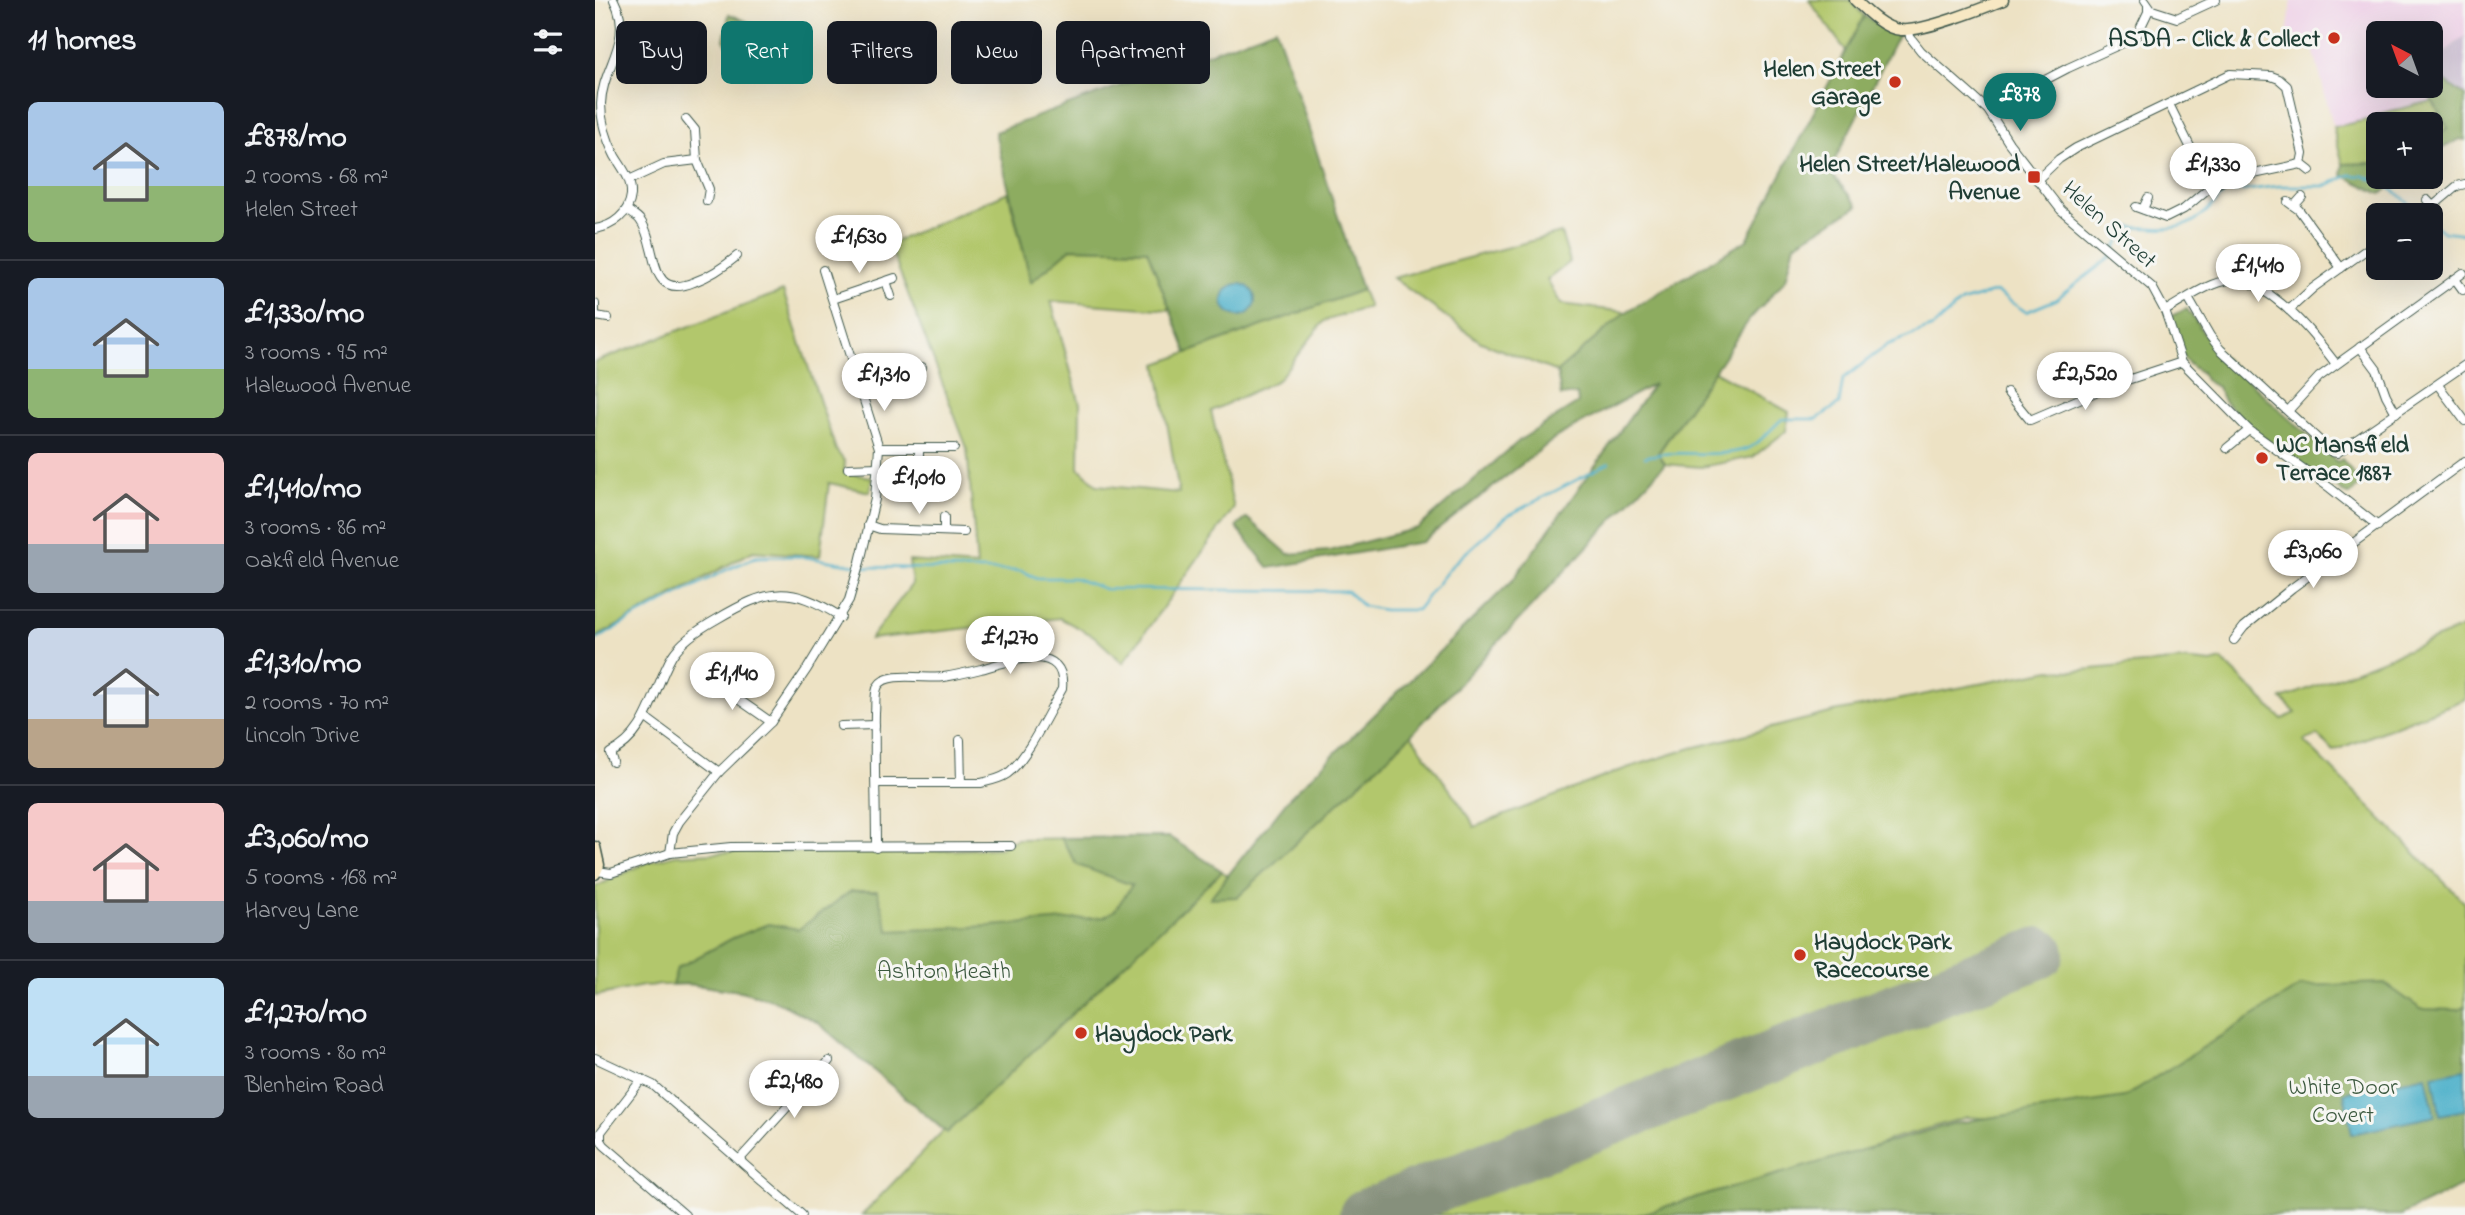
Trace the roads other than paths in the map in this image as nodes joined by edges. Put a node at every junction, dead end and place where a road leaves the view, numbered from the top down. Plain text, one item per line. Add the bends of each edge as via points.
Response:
1 (614, 0) edge
2 (1854, 0) edge
3 (2003, 0) edge
4 (2216, 0) edge
5 (2146, 3) edge
6 (619, 21) edge
7 (1909, 29) junction
8 (616, 54) edge
9 (599, 83) edge
10 (2169, 104) junction
11 (1988, 110) junction
12 (686, 119) dead end
13 (697, 160) junction
14 (2301, 164) junction
15 (2310, 171) dead end
16 (629, 180) junction
17 (2037, 180) junction
18 (2465, 184) edge
19 (2210, 187) junction
20 (2302, 197) dead end
21 (2148, 198) dead end
22 (707, 201) dead end
23 (2437, 203) edge
24 (627, 210) junction
25 (595, 229) edge
26 (2366, 250) edge
27 (737, 256) dead end
28 (2340, 268) junction
29 (823, 270) dead end
30 (2463, 273) edge
31 (895, 278) dead end
32 (2455, 279) junction
33 (886, 281) junction
34 (2463, 290) edge
35 (891, 296) dead end
36 (2188, 298) junction
37 (833, 299) junction
38 (595, 304) edge
39 (2165, 310) junction
40 (2289, 310) junction
41 (595, 317) edge
42 (608, 318) dead end
43 (2360, 347) junction
44 (2182, 362) junction
45 (2336, 364) junction
46 (2465, 365) edge
47 (922, 367) dead end
48 (906, 373) junction
49 (910, 385) dead end
50 (2438, 385) junction
51 (861, 388) junction
52 (2007, 392) dead end
53 (2288, 411) junction
54 (2396, 412) junction
55 (2465, 421) edge
56 (2249, 430) junction
57 (879, 448) junction
58 (919, 448) junction
59 (2227, 448) dead end
60 (954, 449) dead end
61 (919, 459) dead end
62 (2465, 461) edge
63 (878, 467) junction
64 (848, 468) dead end
65 (944, 517) dead end
66 (868, 525) junction
67 (2378, 526) junction
68 (944, 531) junction
69 (964, 532) dead end
70 (841, 617) junction
71 (2234, 640) dead end
72 (728, 676) dead end
73 (709, 679) dead end
74 (721, 687) junction
75 (646, 718) junction
76 (771, 722) junction
77 (875, 725) junction
78 (841, 726) dead end
79 (960, 740) dead end
80 (608, 743) dead end
81 (719, 772) junction
82 (876, 783) junction
83 (961, 783) junction
84 (1011, 846) dead end
85 (595, 848) edge
86 (876, 848) junction
87 (670, 853) junction
88 (596, 872) edge
89 (595, 1058) edge
90 (829, 1061) dead end
91 (642, 1079) junction
92 (739, 1160) junction
93 (685, 1215) edge
94 (802, 1215) edge

1 - 6 street
2 - 7 street via 1887,24
3 - 7 street
4 - 5 street via 2177,18
5 - 11 street via 2148,12 2136,37
7 - 11 street, Helen Street via 1921,51
8 - 9 street
9 - 16 street via 605,130
10 - 14 street via 2235,73 2279,79 2290,90
10 - 17 street via 2076,148
10 - 19 street
11 - 17 street, Helen Street
12 - 13 street via 695,130
13 - 16 street via 664,164
13 - 22 street via 709,189
14 - 15 street
14 - 19 street via 2237,176
16 - 24 street
17 - 39 street, Helen Street via 2061,210 2152,287
18 - 23 street
19 - 21 street via 2166,218 2140,208
20 - 28 street via 2291,204
24 - 25 street via 604,228
24 - 27 street via 639,219 655,267 669,286 680,288 703,279 730,267
26 - 28 street
28 - 40 street
29 - 37 street
30 - 32 street
31 - 33 street
32 - 34 street
32 - 43 street
33 - 35 street
33 - 37 street
36 - 39 street
36 - 40 street via 2239,278
36 - 53 street via 2220,349
37 - 51 street
38 - 41 street
39 - 44 street, Helen Street
40 - 45 street
41 - 42 street
43 - 45 street
43 - 54 street via 2377,370
44 - 52 street via 2030,420
44 - 56 street, Helen Street
45 - 53 street
46 - 50 street
47 - 48 street
48 - 49 street
48 - 51 street
50 - 54 street
50 - 55 street
51 - 57 street
53 - 54 street via 2337,453
56 - 59 street
56 - 67 street, Helen Street
57 - 58 street
57 - 63 street
58 - 60 street
58 - 61 street
62 - 67 street
63 - 64 street
63 - 66 street
65 - 68 street
66 - 68 street
66 - 70 street
67 - 71 street via 2292,588
68 - 69 street
70 - 75 street via 791,595 744,603 690,637 674,653
70 - 76 street
72 - 74 street
73 - 74 street
74 - 76 street
75 - 80 street via 612,757
75 - 81 street
76 - 81 street
77 - 78 street
77 - 82 street
77 - 83 street via 876,694 884,679 940,678 1029,657 1051,662 1058,668 1062,689 1019,763 994,780
79 - 83 street
81 - 87 street via 678,822
82 - 83 street
82 - 86 street
84 - 86 street
85 - 88 street
86 - 87 street via 731,847
87 - 88 street via 611,873
89 - 91 street
90 - 92 street
91 - 92 street
91 - 93 street via 601,1132 601,1140
92 - 94 street

